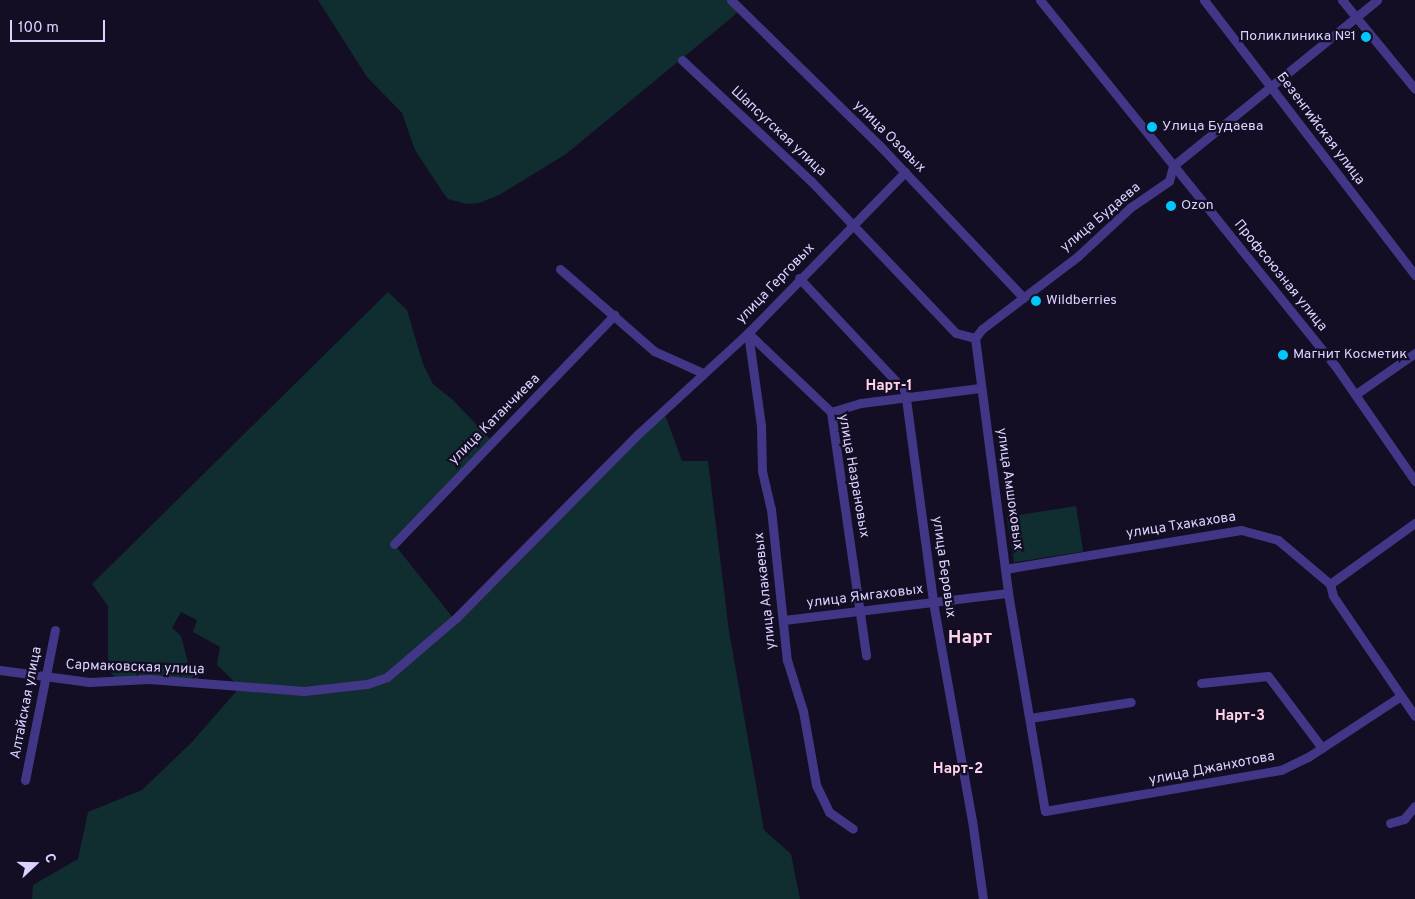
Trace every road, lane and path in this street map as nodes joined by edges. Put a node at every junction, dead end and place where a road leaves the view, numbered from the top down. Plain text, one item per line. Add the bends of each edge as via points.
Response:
1 (731, 0) edge
2 (1040, 0) edge
3 (1204, 0) edge
4 (1342, 0) edge
5 (1377, 0) edge
6 (1356, 17) junction
7 (682, 60) dead end
8 (1272, 87) junction
9 (1415, 89) edge
10 (1173, 166) junction
11 (905, 172) junction
12 (853, 227) junction
13 (560, 270) dead end
14 (1415, 275) edge
15 (799, 278) junction
16 (1023, 297) junction
17 (614, 315) junction
18 (748, 333) junction
19 (974, 338) junction
20 (1415, 353) edge
21 (703, 373) junction
22 (980, 388) junction
23 (1356, 394) junction
24 (906, 397) junction
25 (664, 412) joint
26 (831, 412) junction
27 (1415, 481) edge
28 (1415, 523) edge
29 (394, 544) dead end
30 (1005, 569) junction
31 (1330, 584) junction
32 (1008, 593) junction
33 (933, 602) junction
34 (859, 611) junction
35 (784, 620) junction
36 (55, 630) dead end
37 (866, 656) dead end
38 (0, 670) edge
39 (46, 677) junction
40 (1201, 683) dead end
41 (1401, 696) junction
42 (1131, 702) dead end
43 (1415, 716) edge
44 (1030, 718) junction
45 (1322, 748) junction
46 (25, 780) dead end
47 (1415, 806) edge
48 (1044, 809) joint
49 (1390, 823) dead end
50 (853, 829) dead end
51 (983, 899) edge

1 - 11 street, улица Озовых
2 - 10 street, Профсоюзная улица
3 - 8 street, Безенгийская улица
4 - 6 street
5 - 6 street, улица Будаева
6 - 8 street, улица Будаева
6 - 9 street
7 - 12 street, Шапсугская улица via 811,181
8 - 10 street, улица Будаева
8 - 14 street, Безенгийская улица
10 - 16 street, улица Будаева via 1169,181 1131,207 1078,256
10 - 23 street, Профсоюзная улица
11 - 12 street, улица Герговых
11 - 16 street, улица Озовых
12 - 15 street, улица Герговых
12 - 19 street via 956,333
13 - 17 street
15 - 18 street, улица Герговых
15 - 24 street, улица Беровых via 891,374
16 - 19 street, улица Будаева
17 - 21 street via 654,351
17 - 29 street, улица Катанчиева
18 - 21 street, улица Герговых
18 - 26 street, улица Назрановых
18 - 35 street, улица Алакаевых via 761,425 762,471 771,509
19 - 22 street, улица Амшоковых
20 - 23 street
21 - 25 street, улица Герговых
22 - 24 street
22 - 30 street, улица Амшоковых
23 - 27 street, Профсоюзная улица
24 - 26 street via 849,405
24 - 33 street, улица Беровых
25 - 39 street, Сармаковская улица via 455,619 388,676 367,684 304,691 149,679 89,682
26 - 34 street, улица Назрановых
28 - 31 street
30 - 31 street, улица Тхакахова via 1241,530 1278,540
30 - 32 street, улица Амшоковых
31 - 41 street, улица Тхакахова via 1332,596
32 - 33 street, улица Ямгаховых
32 - 44 street, улица Амшоковых
33 - 34 street, улица Ямгаховых
33 - 51 street, улица Беровых
34 - 35 street, улица Ямгаховых
34 - 37 street, улица Назрановых
35 - 50 street, улица Алакаевых via 787,660 803,711 816,785 829,812
36 - 39 street, Алтайская улица
38 - 39 street, Сармаковская улица
39 - 46 street, Алтайская улица
40 - 45 street via 1264,675
41 - 43 street
41 - 45 street, улица Джанхотова
42 - 44 street
44 - 48 street, улица Амшоковых
45 - 48 street, улица Джанхотова via 1281,770 1053,812
47 - 49 street via 1404,819

